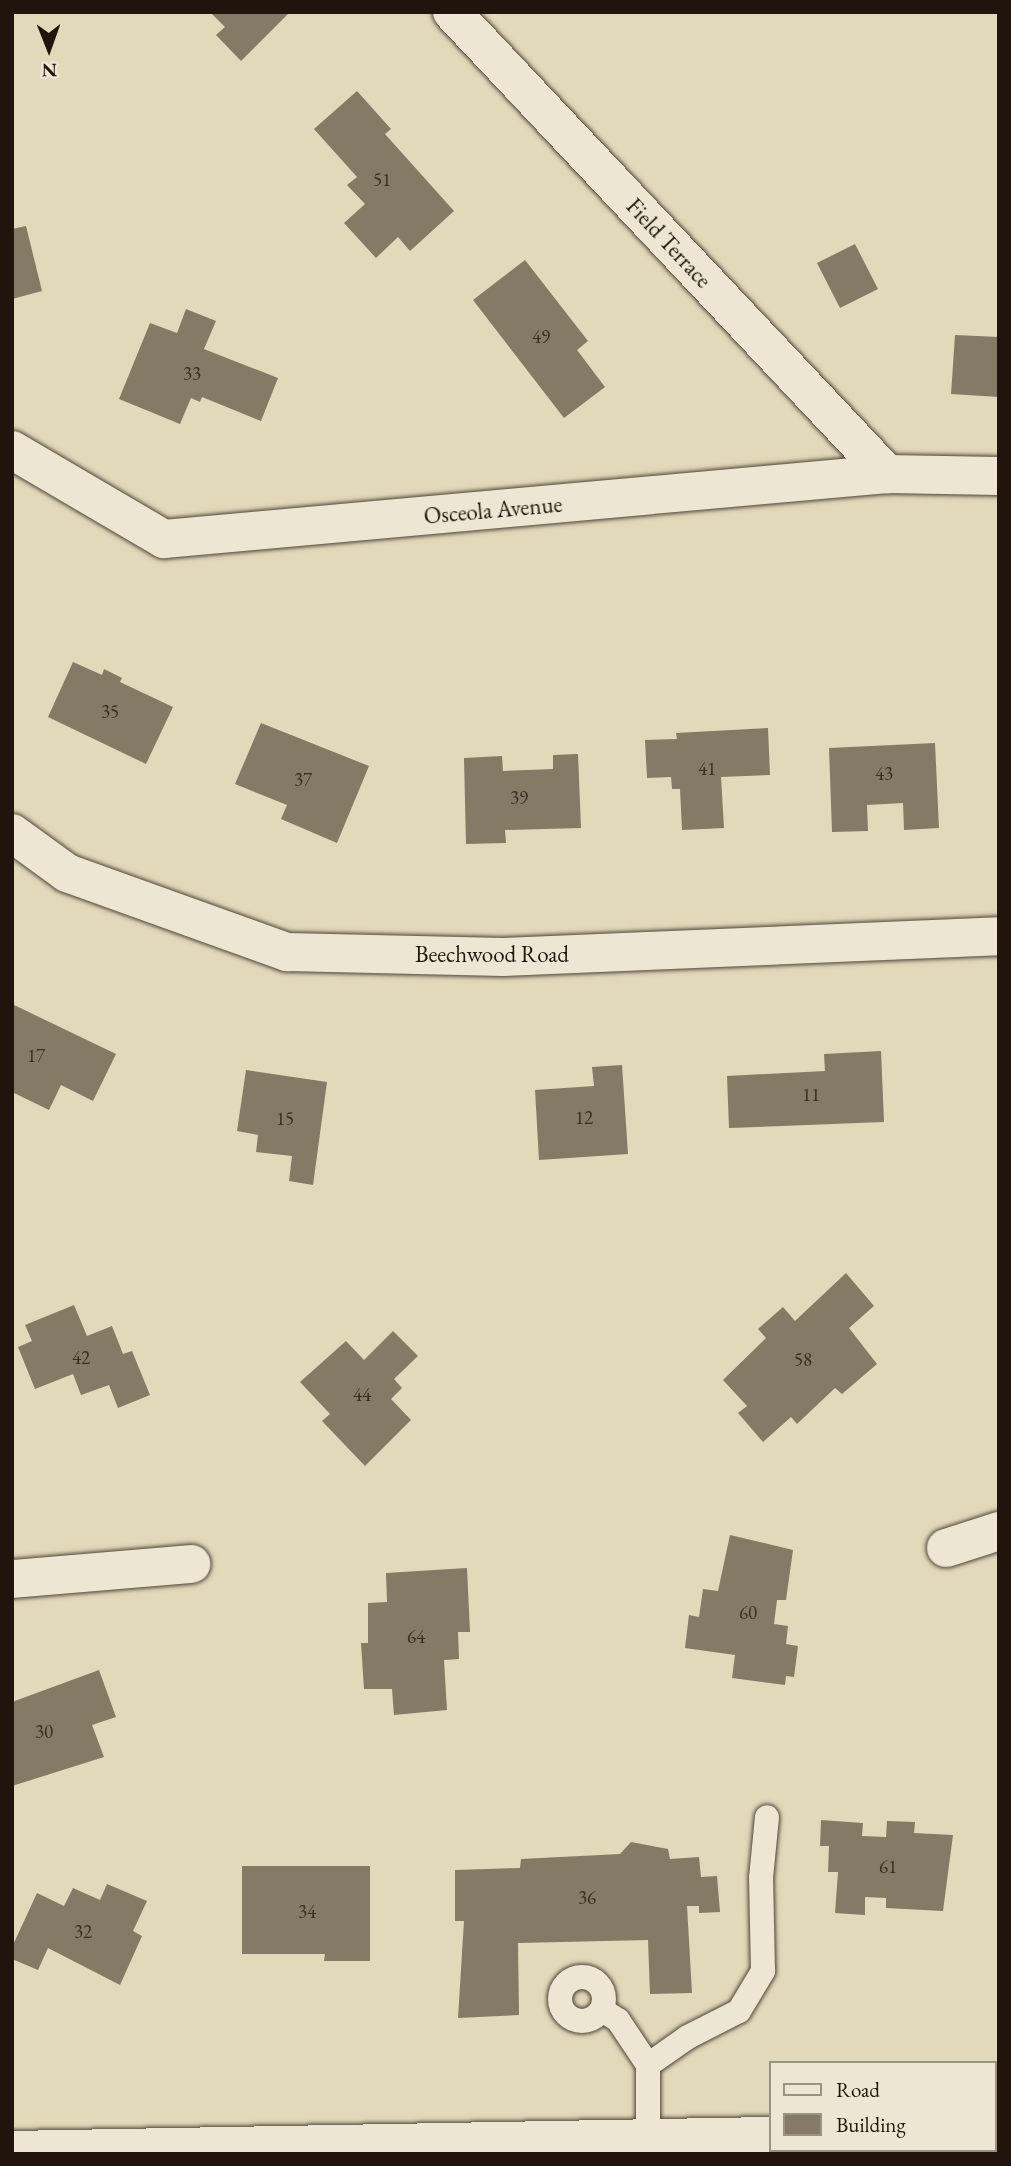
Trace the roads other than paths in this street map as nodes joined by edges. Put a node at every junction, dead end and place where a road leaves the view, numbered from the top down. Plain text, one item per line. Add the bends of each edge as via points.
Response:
1 (452, 12) edge
2 (12, 450) edge
3 (887, 474) junction
4 (999, 476) edge
5 (12, 833) edge
6 (999, 936) edge
7 (999, 1531) edge
8 (946, 1548) dead end
9 (191, 1564) dead end
10 (12, 1579) edge
11 (767, 1817) dead end
12 (602, 2010) dead end
13 (648, 2065) junction
14 (769, 2136) edge
15 (648, 2139) junction
16 (12, 2150) edge

1 - 3 street, Field Terrace
2 - 3 street, Osceola Avenue via 164,539
3 - 4 street, Osceola Avenue
5 - 6 street, Beechwood Road via 67,873 287,952 503,957
7 - 8 street
9 - 10 street
11 - 13 lane via 761,1878 763,1971 738,2011
12 - 13 lane via 618,2020
13 - 15 lane
14 - 15 street
15 - 16 street

